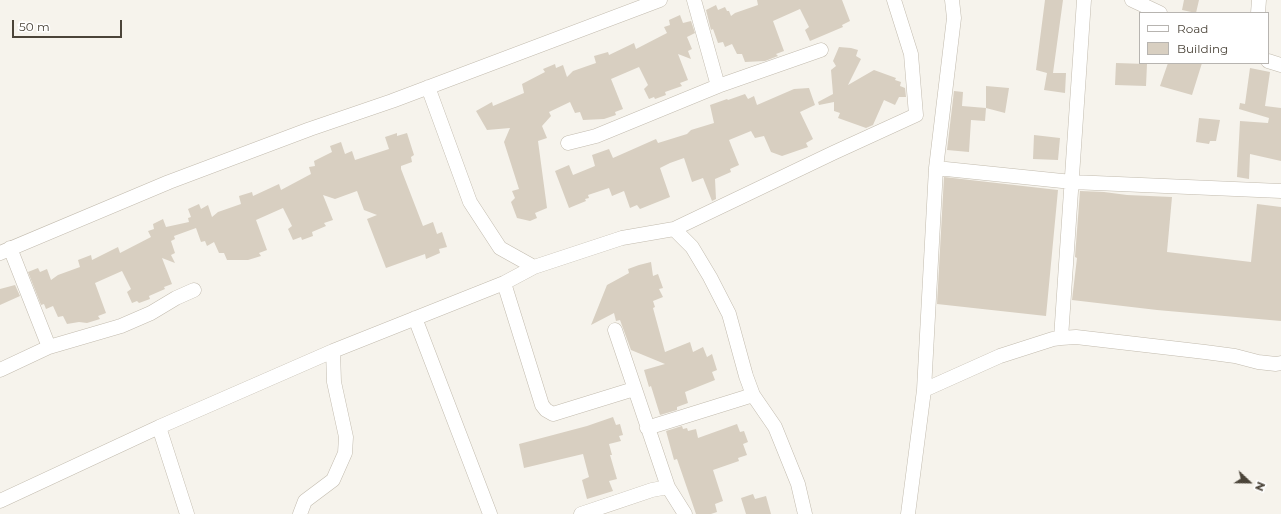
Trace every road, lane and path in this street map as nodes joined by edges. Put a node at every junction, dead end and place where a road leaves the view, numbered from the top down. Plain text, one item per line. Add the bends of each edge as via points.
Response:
1 (660, 0) edge
2 (694, 0) edge
3 (894, 0) edge
4 (952, 0) edge
5 (1084, 0) edge
6 (1132, 0) edge
7 (1259, 0) edge
8 (1158, 12) edge
9 (1258, 12) edge
10 (821, 50) dead end
11 (1269, 61) edge
12 (1281, 65) edge
13 (718, 86) junction
14 (428, 87) junction
15 (568, 143) dead end
16 (936, 168) junction
17 (1072, 182) junction
18 (1281, 192) edge
19 (674, 228) junction
20 (5, 250) edge
21 (534, 267) junction
22 (504, 283) junction
23 (194, 290) dead end
24 (415, 318) junction
25 (615, 330) dead end
26 (1061, 338) junction
27 (49, 348) junction
28 (333, 351) junction
29 (1281, 363) edge
30 (0, 370) edge
31 (634, 389) junction
32 (924, 390) junction
33 (753, 395) junction
34 (160, 427) junction
35 (647, 428) junction
36 (668, 487) junction
37 (0, 501) edge
38 (187, 514) edge
39 (300, 514) edge
40 (490, 514) edge
41 (581, 514) edge
42 (686, 514) edge
43 (805, 514) edge
44 (908, 514) edge

1 - 14 street
2 - 13 street
3 - 19 street via 911,54 916,115
4 - 16 street via 954,18
5 - 17 street
6 - 8 street
7 - 9 street
10 - 13 street
11 - 12 street
13 - 15 street via 596,136
14 - 20 street via 170,182
14 - 21 street via 470,202 500,248
16 - 17 street
16 - 32 street
17 - 18 street
17 - 26 street
19 - 21 street via 622,238
19 - 33 street via 692,247 729,314
20 - 27 street
21 - 22 street
22 - 24 street
22 - 31 street via 546,410 553,414
23 - 27 street via 121,326
24 - 28 street
24 - 40 street
25 - 31 street
26 - 29 street via 1076,337
26 - 32 street via 1000,356
27 - 30 street
28 - 34 street
28 - 39 street via 334,382 346,437 345,453 332,480 305,501
31 - 35 street
32 - 44 street
33 - 35 street
33 - 43 street via 774,427 798,484
34 - 37 street
34 - 38 street
35 - 36 street
36 - 41 street
36 - 42 street

